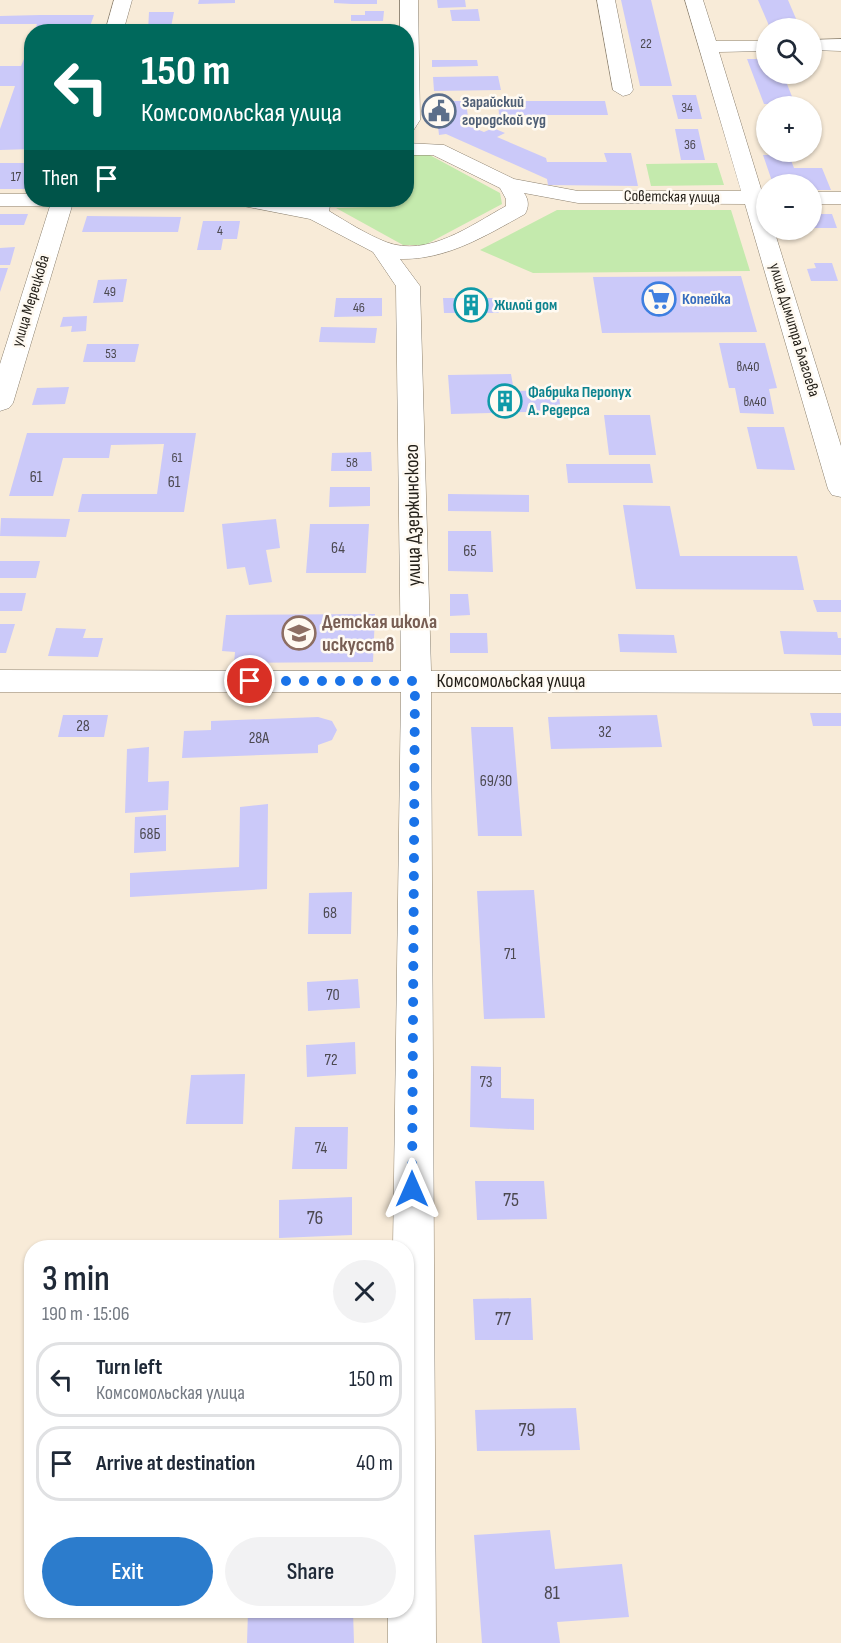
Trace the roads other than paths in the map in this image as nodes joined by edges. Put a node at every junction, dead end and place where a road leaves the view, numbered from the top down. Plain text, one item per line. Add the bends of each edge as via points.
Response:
1 (123, 0) edge
2 (409, 0) edge
3 (606, 0) edge
4 (694, 0) edge
5 (116, 24) edge
6 (409, 24) edge
7 (756, 45) edge
8 (822, 45) edge
9 (841, 45) edge
10 (708, 46) junction
11 (622, 90) dead end
12 (414, 129) edge
13 (414, 149) edge
14 (437, 149) junction
15 (508, 184) junction
16 (756, 186) edge
17 (578, 196) junction
18 (756, 198) edge
19 (822, 198) edge
20 (841, 198) edge
21 (0, 200) edge
22 (24, 200) edge
23 (61, 207) edge
24 (319, 207) edge
25 (517, 209) junction
26 (772, 240) edge
27 (381, 248) junction
28 (442, 249) junction
29 (408, 286) junction
30 (0, 403) edge
31 (841, 489) edge
32 (0, 681) edge
33 (415, 681) junction
34 (841, 682) edge
35 (413, 1240) edge
36 (412, 1618) edge
37 (412, 1643) edge

1 - 5 street
2 - 6 street
3 - 11 street
4 - 10 street, улица Димитра Благоева
7 - 10 street
8 - 9 street
10 - 16 street, улица Димитра Благоева
12 - 14 street
13 - 14 street
14 - 15 street, Советская улица
15 - 17 street, Советская улица
15 - 25 street via 517,199
17 - 18 street, Советская улица
17 - 25 street, Советская улица
19 - 20 street
21 - 22 street
23 - 30 street, улица Мерецкова
24 - 27 street
25 - 28 street, Советская улица
26 - 31 street, улица Димитра Благоева
27 - 28 street via 412,252
27 - 29 street
28 - 29 street
29 - 33 street, улица Дзержинского
32 - 33 street, Комсомольская улица
33 - 34 street, Комсомольская улица
33 - 35 street, улица Дзержинского
36 - 37 street, улица Дзержинского

